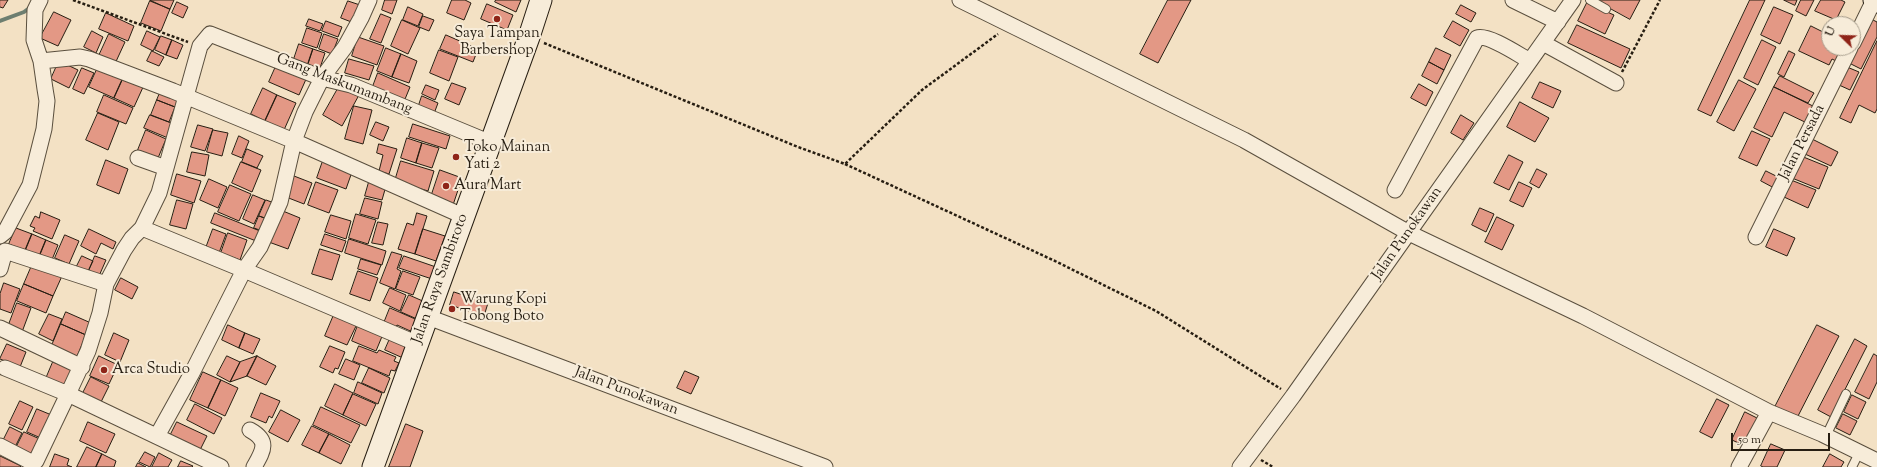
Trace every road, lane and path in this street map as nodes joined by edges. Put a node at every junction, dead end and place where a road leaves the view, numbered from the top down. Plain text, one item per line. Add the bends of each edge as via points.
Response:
1 (73, 0) edge
2 (369, 0) edge
3 (541, 0) edge
4 (960, 0) edge
5 (1513, 0) edge
6 (1573, 0) edge
7 (1590, 0) edge
8 (1660, 0) edge
9 (1874, 0) edge
10 (1877, 2) edge
11 (38, 5) edge
12 (1606, 9) dead end
13 (1558, 22) junction
14 (1009, 25) junction
15 (1861, 27) edge
16 (529, 37) junction
17 (1543, 43) junction
18 (200, 46) junction
19 (1846, 56) edge
20 (41, 61) junction
21 (1530, 61) junction
22 (322, 78) junction
23 (1616, 83) joint
24 (186, 96) junction
25 (294, 141) junction
26 (491, 143) junction
27 (138, 158) dead end
28 (845, 164) junction
29 (166, 168) junction
30 (1395, 190) dead end
31 (463, 216) junction
32 (142, 228) junction
33 (1408, 233) junction
34 (0, 236) edge
35 (1756, 237) dead end
36 (2, 249) edge
37 (0, 269) edge
38 (244, 270) junction
39 (106, 284) junction
40 (428, 317) junction
41 (0, 328) edge
42 (418, 344) junction
43 (82, 367) junction
44 (5, 368) dead end
45 (68, 394) junction
46 (1846, 394) dead end
47 (1293, 396) junction
48 (1769, 412) junction
49 (250, 430) dead end
50 (157, 436) junction
51 (1826, 436) junction
52 (0, 446) edge
53 (1859, 453) junction
54 (1877, 461) edge
55 (221, 467) edge
56 (254, 467) edge
57 (373, 467) edge
58 (825, 467) edge
59 (1240, 467) edge
60 (1739, 467) edge
61 (1852, 467) edge

1 - 18 path
2 - 22 street via 345,47
3 - 16 street, Jalan Raya Sambiroto
4 - 14 street
5 - 13 street
6 - 13 street, Jalan Punokawan
7 - 12 lane
8 - 23 path
9 - 10 street
9 - 15 street
11 - 20 street via 34,40
13 - 17 street, Jalan Punokawan
14 - 28 path via 922,90
14 - 33 street via 1244,140
16 - 26 street, Jalan Raya Sambiroto
16 - 28 path
17 - 21 street, Jalan Punokawan
17 - 23 street
18 - 22 street, Gang Maskumambang via 210,34
18 - 24 street
19 - 35 street, Jalan Persada
20 - 24 street via 89,59
20 - 34 street via 46,101 40,148 30,185 5,232
21 - 30 street via 1492,40 1481,36 1476,38
21 - 33 street, Jalan Punokawan
22 - 25 street
22 - 26 street, Gang Maskumambang via 351,85
24 - 25 street
24 - 29 street
25 - 31 street
25 - 38 street via 280,202 260,248
26 - 31 street, Jalan Raya Sambiroto
27 - 29 street
28 - 47 path via 1055,261 1156,311
29 - 32 street via 159,193
31 - 40 street, Jalan Raya Sambiroto
32 - 38 street
32 - 39 street via 124,250
33 - 47 street, Jalan Punokawan
33 - 48 street via 1583,316
36 - 37 street
36 - 39 street
38 - 42 street
38 - 50 street
39 - 43 street via 100,313
40 - 42 street, Jalan Raya Sambiroto
40 - 58 street, Jalan Punokawan
41 - 43 street
42 - 57 street, Jalan Raya Sambiroto
43 - 45 street
44 - 45 street
45 - 50 street
45 - 52 street via 36,461 33,463 23,459
46 - 51 lane
47 - 59 street, Jalan Punokawan
48 - 51 street
48 - 60 street
49 - 56 street via 260,436 264,444
50 - 55 street
51 - 53 street
53 - 54 street
53 - 61 lane

